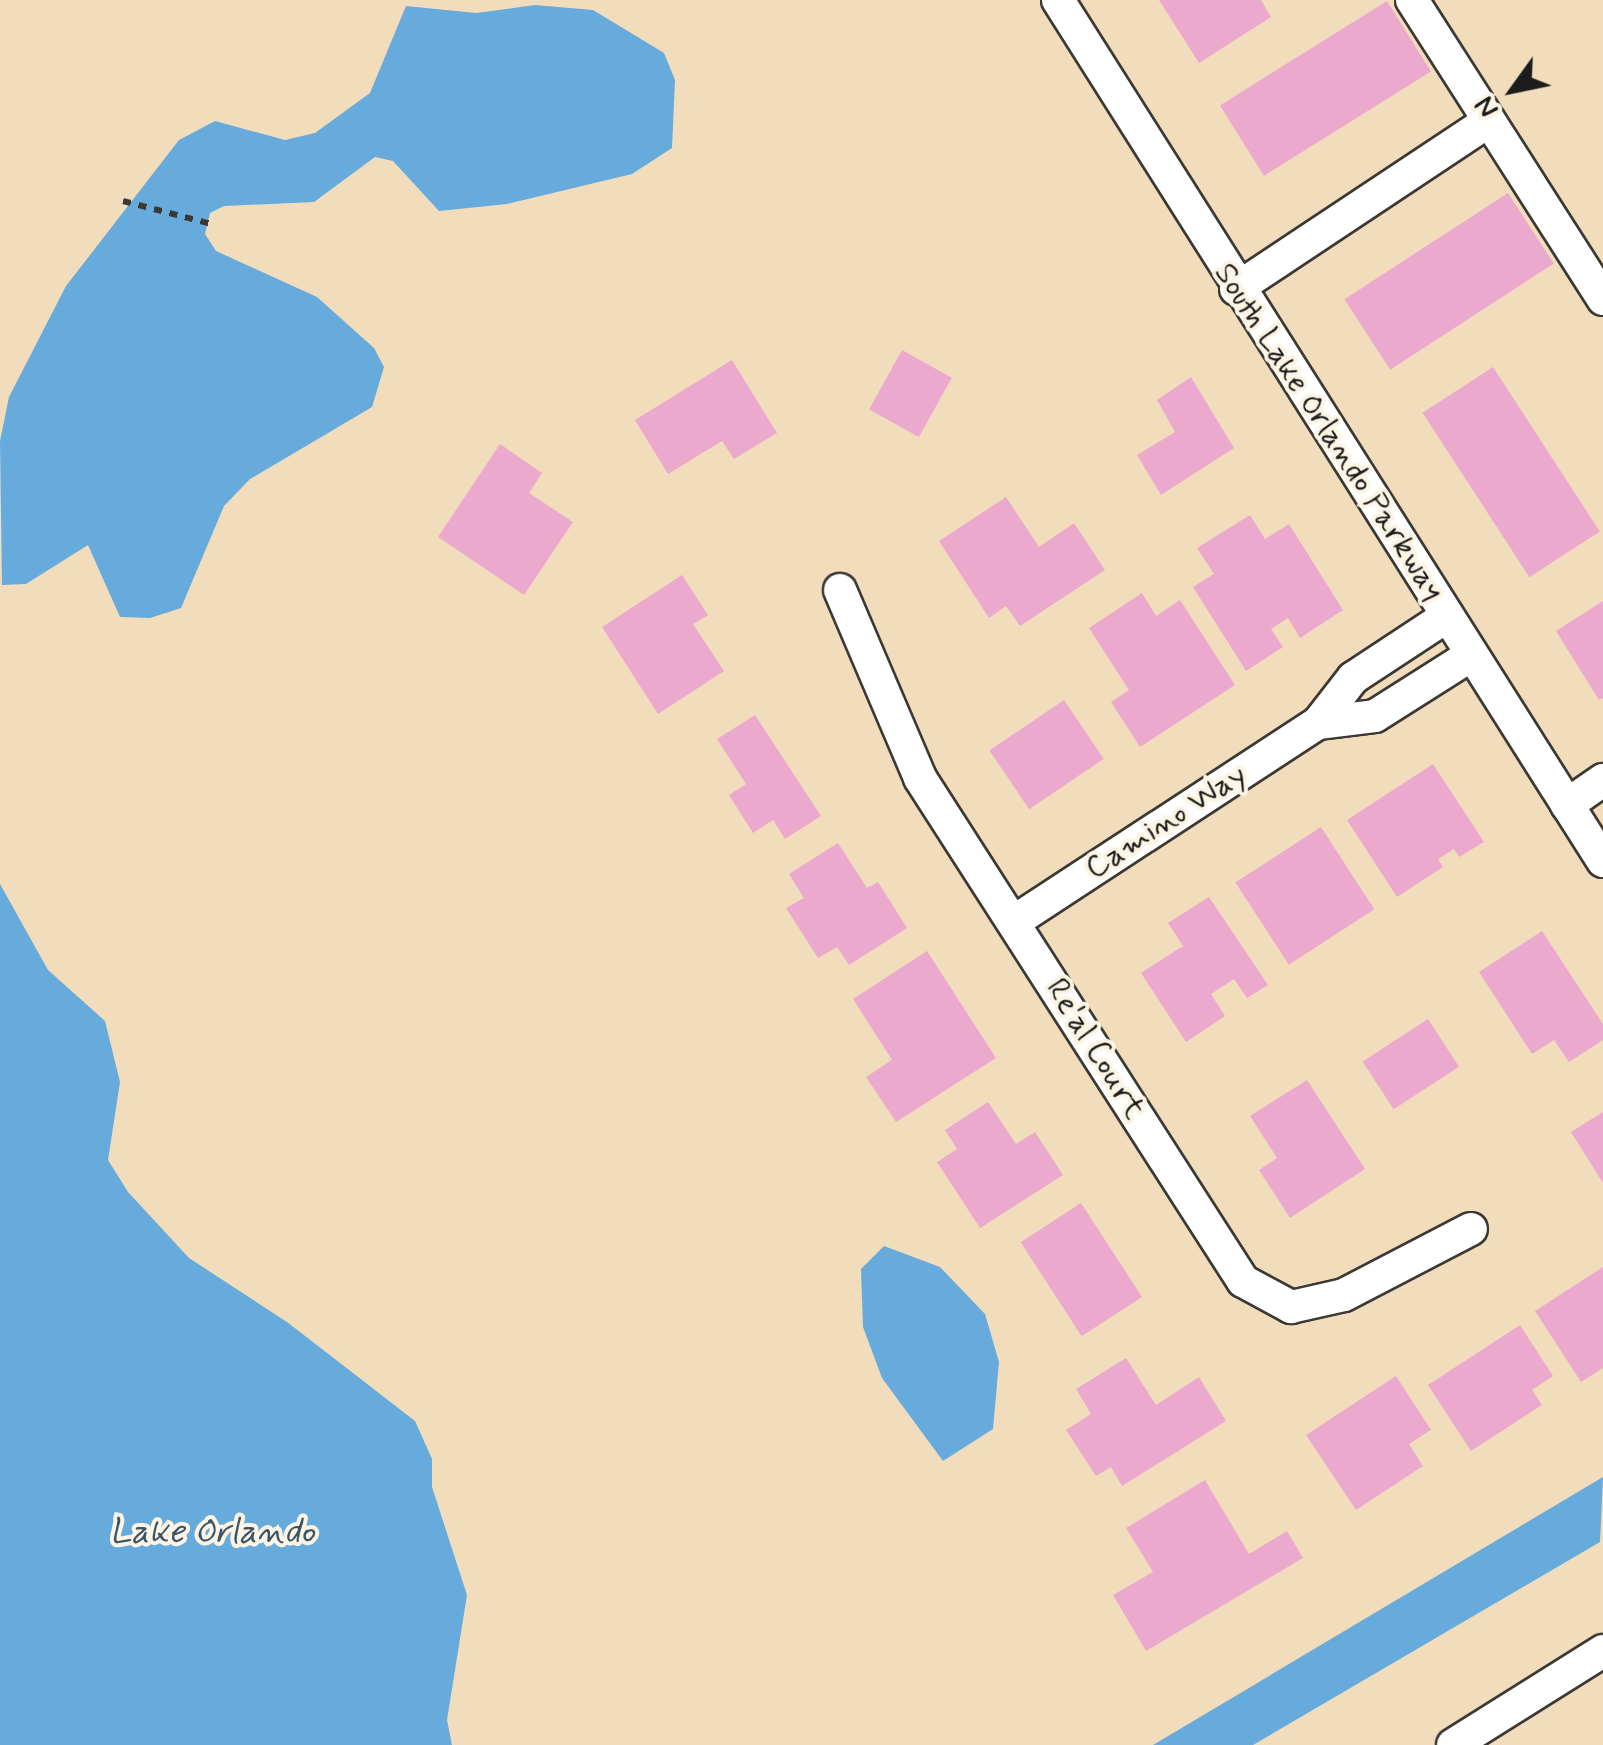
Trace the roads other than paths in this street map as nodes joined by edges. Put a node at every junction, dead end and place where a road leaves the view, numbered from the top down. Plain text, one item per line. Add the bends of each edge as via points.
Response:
1 (1058, 0) edge
2 (1412, 0) edge
3 (1489, 121) junction
4 (1236, 289) junction
5 (1603, 299) edge
6 (840, 590) dead end
7 (1447, 616) junction
8 (1471, 655) junction
9 (1318, 723) junction
10 (1603, 780) edge
11 (1567, 804) junction
12 (1603, 861) edge
13 (1014, 921) junction
14 (1471, 1230) dead end
15 (1603, 1651) edge
16 (1453, 1745) edge

1 - 4 street, South Lake Orlando Parkway
2 - 3 street
3 - 4 street
3 - 5 street
4 - 7 street, South Lake Orlando Parkway
6 - 13 street, Re'al Court via 920,778
7 - 8 street, South Lake Orlando Parkway
7 - 9 street, Camino Way via 1353,678
8 - 9 street, Camino Way via 1375,716
8 - 11 street, South Lake Orlando Parkway
9 - 13 street, Camino Way
10 - 11 street
11 - 12 street, South Lake Orlando Parkway
13 - 14 street, Re'al Court via 1243,1281 1291,1307 1344,1294
15 - 16 street

